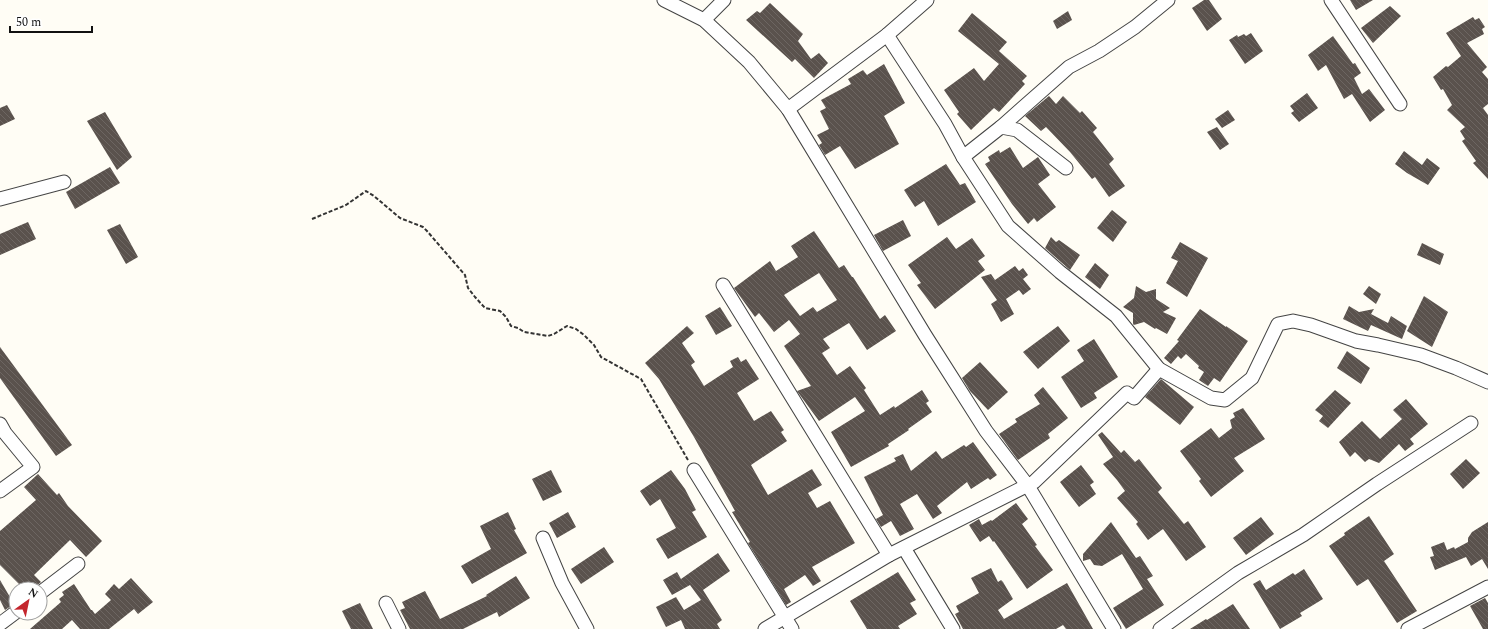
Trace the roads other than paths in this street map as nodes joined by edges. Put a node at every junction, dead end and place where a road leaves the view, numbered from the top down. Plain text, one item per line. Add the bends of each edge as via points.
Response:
1 (664, 0) edge
2 (724, 0) edge
3 (928, 0) edge
4 (1168, 0) edge
5 (1331, 0) edge
6 (704, 20) junction
7 (887, 35) junction
8 (1400, 104) dead end
9 (788, 109) junction
10 (1001, 127) junction
11 (963, 157) junction
12 (1066, 168) dead end
13 (64, 182) dead end
14 (0, 199) edge
15 (723, 285) dead end
16 (1159, 369) junction
17 (1488, 382) edge
18 (1471, 422) dead end
19 (0, 424) edge
20 (694, 470) road end
21 (1028, 486) junction
22 (0, 492) edge
23 (544, 540) dead end
24 (904, 548) junction
25 (889, 555) junction
26 (78, 564) dead end
27 (48, 587) edge
28 (1488, 587) edge
29 (386, 603) dead end
30 (784, 618) junction
31 (399, 629) edge
32 (588, 629) edge
33 (765, 629) edge
34 (792, 629) edge
35 (953, 629) edge
36 (1114, 629) edge
37 (1160, 629) edge
38 (1408, 629) edge

1 - 6 street
2 - 6 street
3 - 7 street
4 - 10 street via 1135,27 1069,67
5 - 8 street
6 - 9 street via 749,62
7 - 9 street
7 - 11 street via 945,124
9 - 21 street via 986,432
10 - 11 street
10 - 12 street via 1017,130
11 - 16 street via 1008,226 1060,272 1116,316
13 - 14 street
15 - 25 street
16 - 17 street via 1211,398 1225,400 1252,378 1278,324 1293,321 1356,341 1421,355
16 - 21 street via 1134,398 1127,393
18 - 37 street via 1303,535 1238,573
19 - 22 street via 33,467
20 - 30 street
21 - 24 street
21 - 36 street
23 - 32 street
24 - 25 street
24 - 35 street
25 - 30 street
26 - 27 street
28 - 38 street
29 - 31 street
30 - 33 street
30 - 34 street

